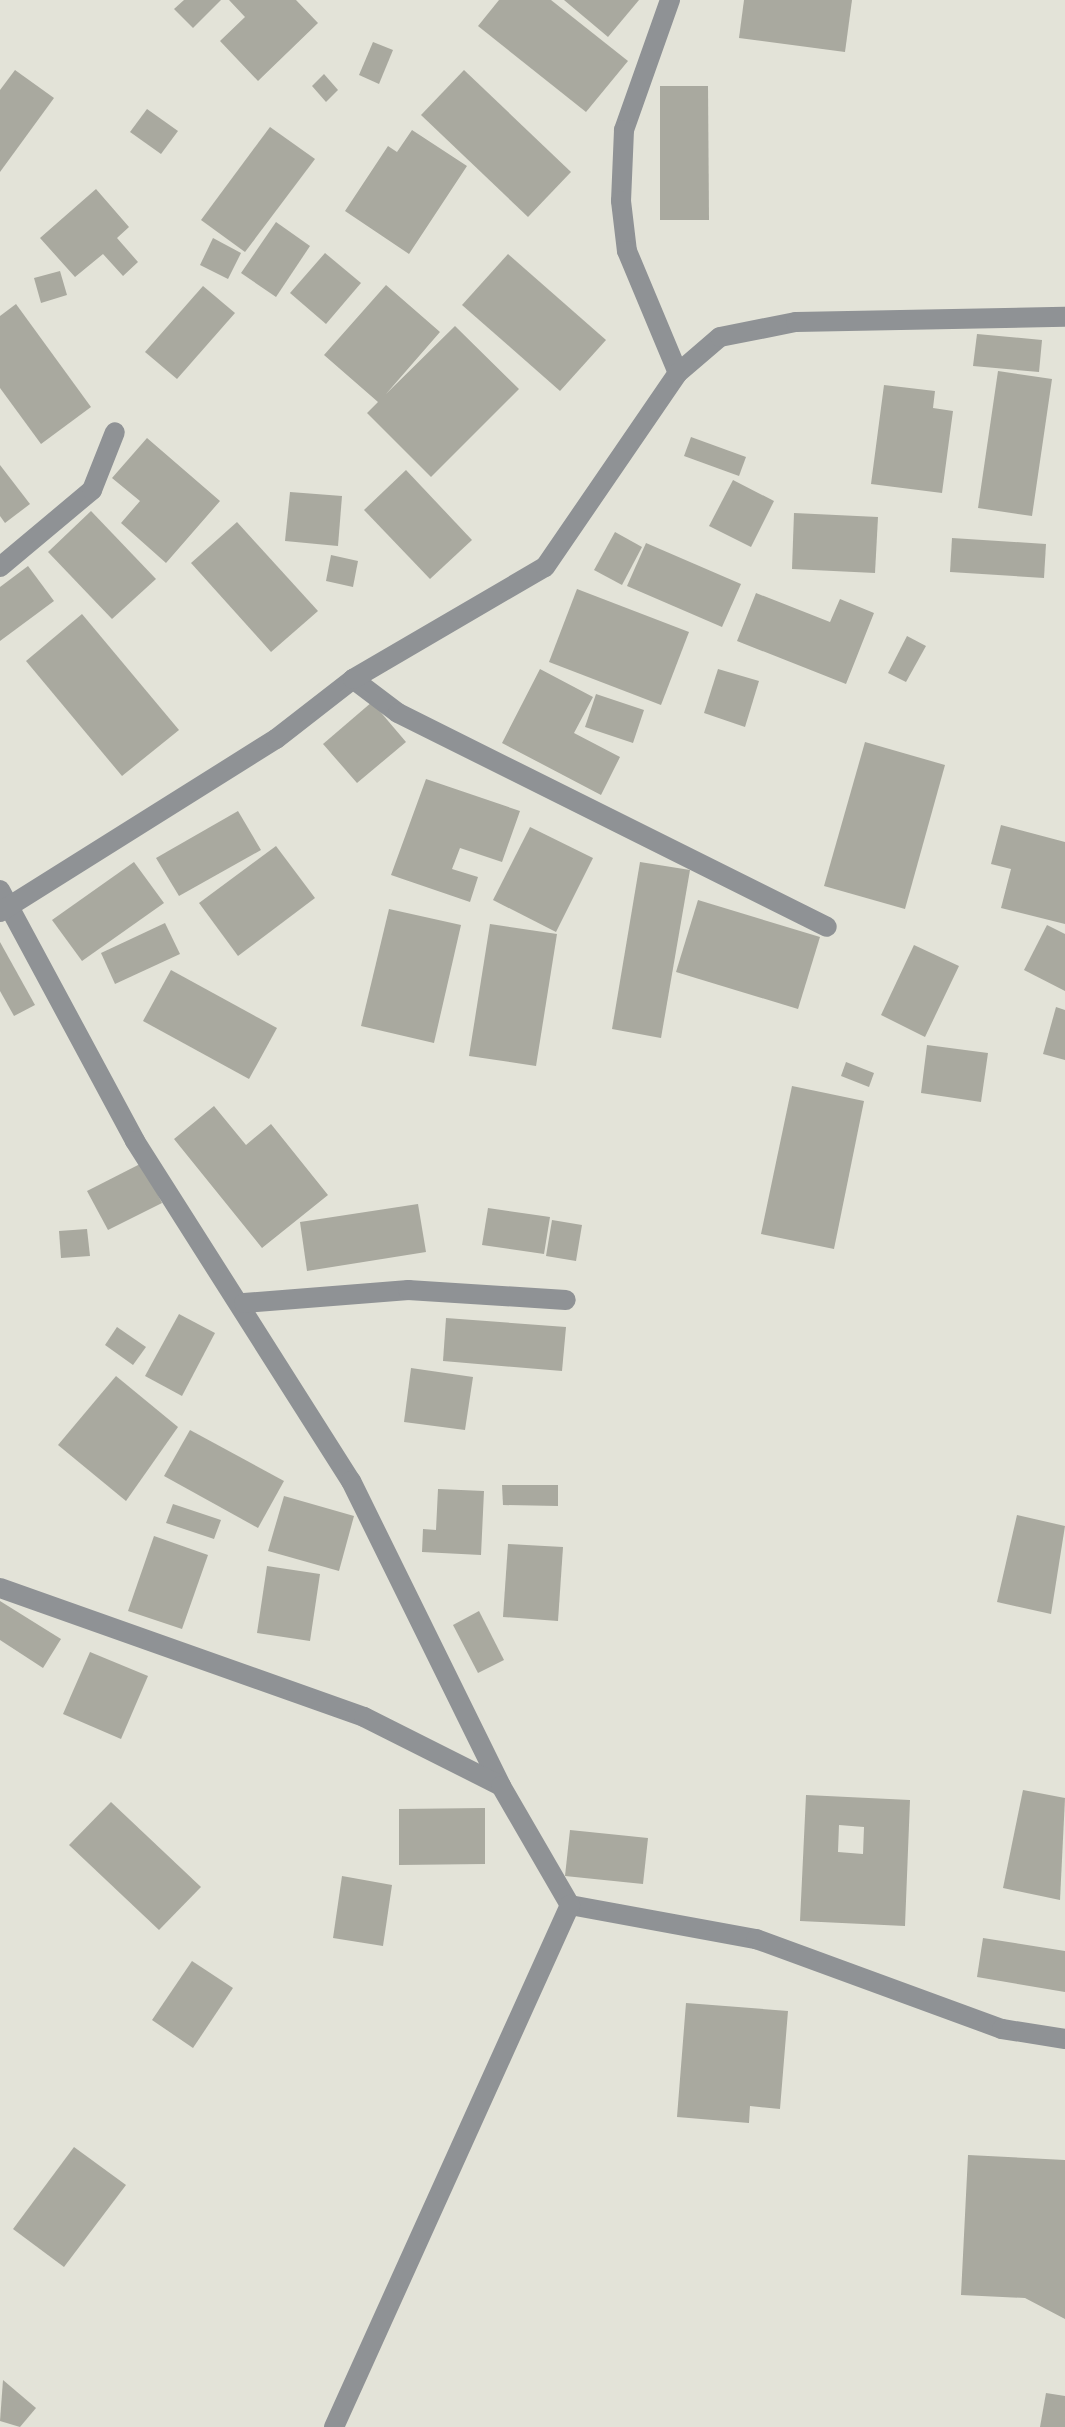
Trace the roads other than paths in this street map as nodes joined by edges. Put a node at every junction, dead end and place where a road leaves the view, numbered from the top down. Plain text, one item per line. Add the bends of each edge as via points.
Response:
1 (670, 0) edge
2 (1065, 317) edge
3 (678, 372) junction
4 (115, 432) dead end
5 (0, 567) edge
6 (352, 679) junction
7 (3, 903) edge
8 (827, 927) dead end
9 (566, 1300) dead end
10 (244, 1302) junction
11 (0, 1588) edge
12 (501, 1786) junction
13 (570, 1905) junction
14 (1065, 2038) edge
15 (334, 2427) edge

1 - 3 street via 624,130 621,200 627,250
2 - 3 street via 796,322 720,337
3 - 6 street via 545,567
4 - 5 street via 92,490
6 - 7 street via 276,739
6 - 8 street via 398,713
7 - 10 street via 135,1141
9 - 10 street via 408,1290
10 - 12 street via 351,1481
11 - 12 street via 364,1717
12 - 13 street
13 - 14 street via 756,1938 1002,2030
13 - 15 street

